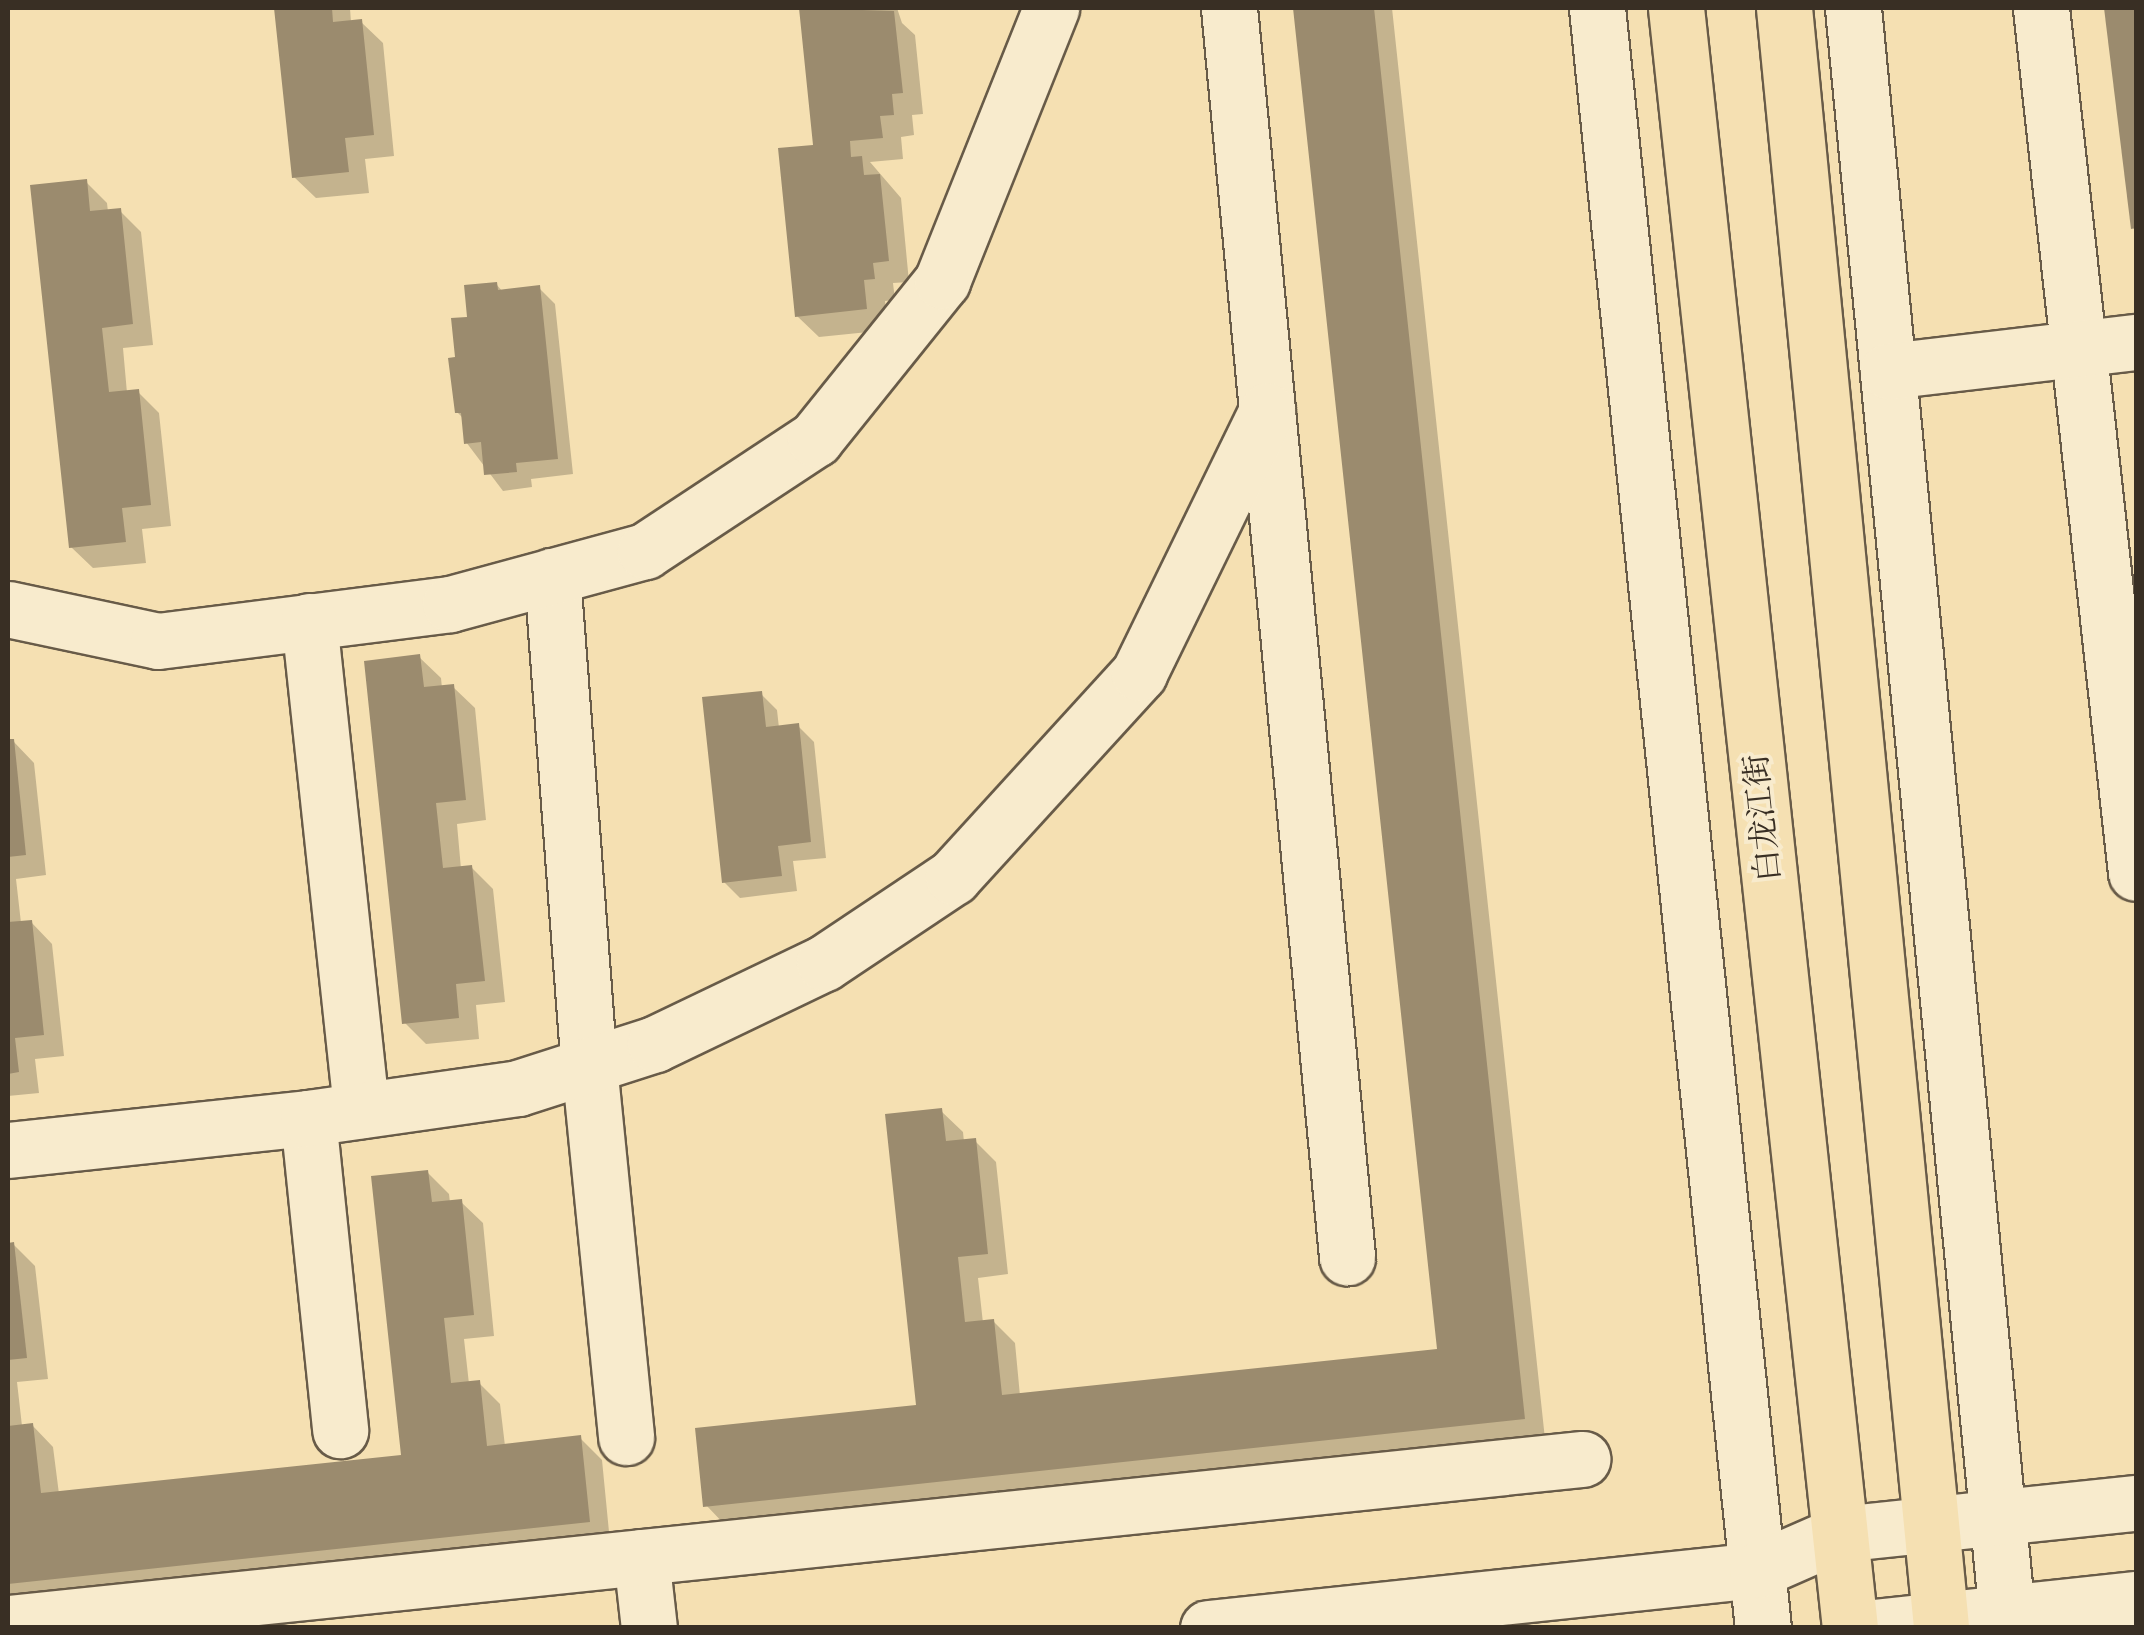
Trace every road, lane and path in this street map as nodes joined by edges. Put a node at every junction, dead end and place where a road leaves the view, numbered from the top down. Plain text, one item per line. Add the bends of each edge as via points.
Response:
1 (1050, 8) edge
2 (1229, 8) edge
3 (1597, 8) edge
4 (1676, 8) edge
5 (1784, 8) edge
6 (1853, 8) edge
7 (2041, 8) edge
8 (2136, 342) edge
9 (2078, 349) junction
10 (1888, 372) junction
11 (1267, 412) junction
12 (552, 576) junction
13 (8, 610) edge
14 (309, 621) junction
15 (2136, 873) edge
16 (590, 1065) junction
17 (361, 1110) junction
18 (308, 1118) junction
19 (8, 1150) edge
20 (1347, 1258) dead end
21 (340, 1430) dead end
22 (626, 1436) dead end
23 (1582, 1459) dead end
24 (2136, 1503) edge
25 (1998, 1518) junction
26 (1932, 1524) junction
27 (1839, 1534) junction
28 (641, 1557) junction
29 (1757, 1570) junction
30 (2136, 1599) edge
31 (2007, 1620) edge
32 (8, 1624) edge
33 (1941, 1624) edge
34 (648, 1628) edge
35 (1208, 1628) edge
36 (1763, 1628) edge
37 (1850, 1628) edge
38 (1864, 1628) edge

1 - 12 street via 942,281 815,439 645,550
2 - 11 street
3 - 29 street
4 - 27 main road, 白龙江街
5 - 26 main road
6 - 10 street
7 - 9 street
8 - 9 street
9 - 10 street
9 - 15 street
10 - 25 street
11 - 16 street via 1139,673 953,877 824,963 654,1044
11 - 20 street
12 - 14 street via 450,604
12 - 16 street
13 - 14 street via 158,640
14 - 17 street
16 - 17 street via 518,1088
16 - 22 street
17 - 18 street
18 - 19 street
18 - 21 street
23 - 28 street
24 - 25 street
25 - 26 street
25 - 31 street
26 - 27 street
26 - 33 main road
27 - 29 street
27 - 37 main road, 白龙江街
28 - 32 street
28 - 34 street
29 - 35 street
29 - 36 street
30 - 31 street
31 - 33 street
33 - 38 street

